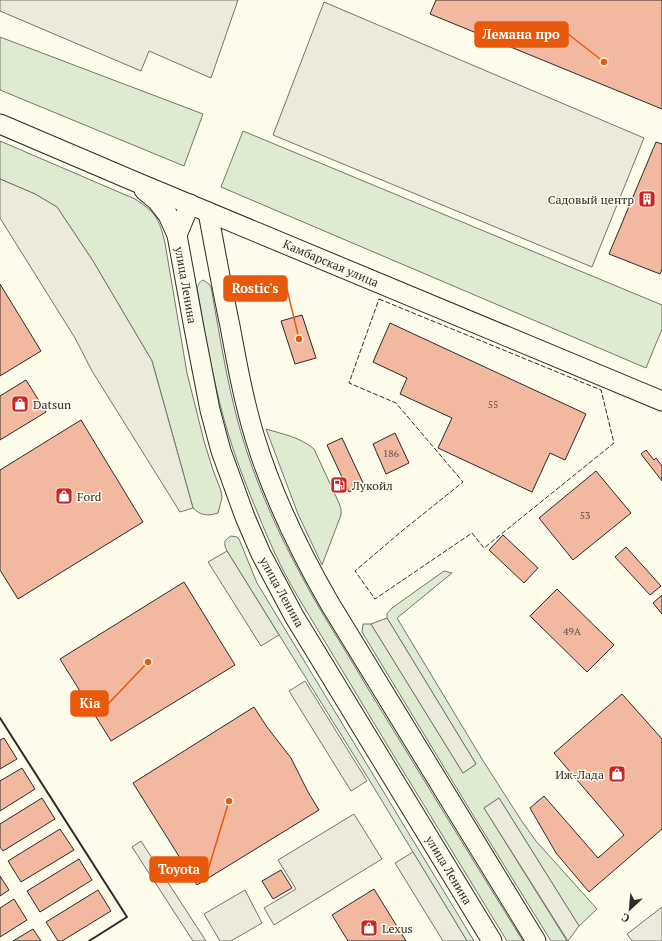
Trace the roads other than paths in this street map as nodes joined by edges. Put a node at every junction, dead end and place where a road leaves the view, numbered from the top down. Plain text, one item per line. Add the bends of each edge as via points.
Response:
1 (0, 124) edge
2 (136, 182) junction
3 (190, 204) junction
4 (208, 212) junction
5 (177, 234) junction
6 (662, 401) edge
7 (492, 941) edge
8 (536, 941) edge

1 - 2 main road, Камбарская улица
2 - 3 main road, Камбарская улица
2 - 5 main road via 157,201 168,215
3 - 4 main road, Камбарская улица
3 - 5 main road, улица Ленина
4 - 6 main road, Камбарская улица
4 - 8 main road via 238,368 255,438 287,521 330,604
5 - 7 main road, улица Ленина via 210,410 230,478 261,554 294,616

